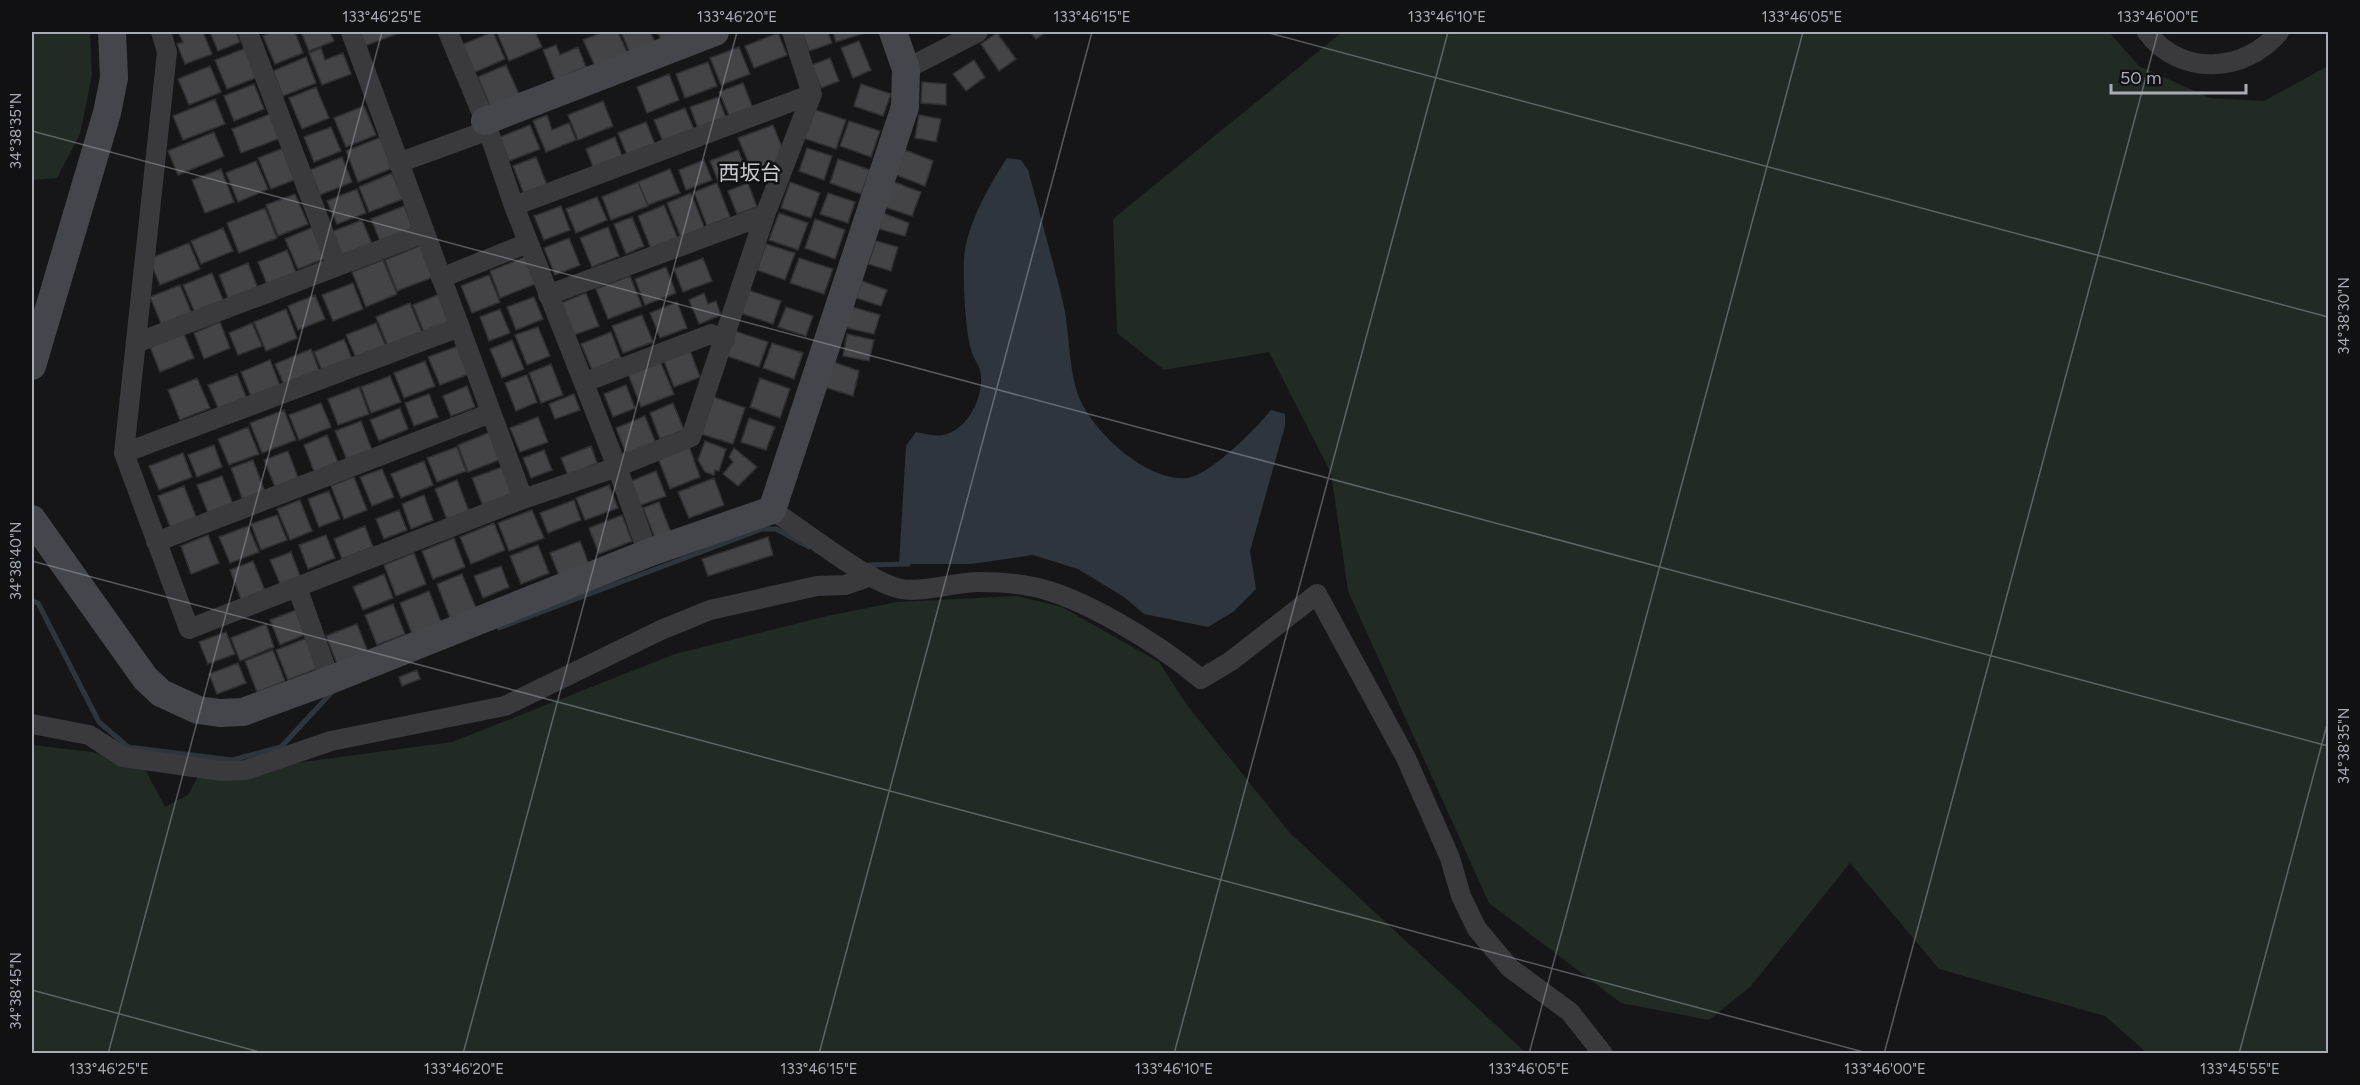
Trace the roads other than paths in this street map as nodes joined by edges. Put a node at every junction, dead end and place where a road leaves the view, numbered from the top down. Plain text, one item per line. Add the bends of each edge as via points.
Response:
1 (112, 32) edge
2 (161, 32) edge
3 (248, 32) edge
4 (351, 32) edge
5 (715, 32) edge
6 (792, 32) edge
7 (893, 32) edge
8 (978, 32) edge
9 (2147, 32) edge
10 (2279, 32) edge
11 (454, 33) edge
12 (906, 69) junction
13 (812, 94) junction
14 (486, 126) junction
15 (398, 163) junction
16 (514, 206) junction
17 (765, 215) junction
18 (424, 233) junction
19 (528, 243) junction
20 (336, 265) junction
21 (441, 278) junction
22 (549, 296) junction
23 (460, 327) junction
24 (725, 340) junction
25 (136, 343) junction
26 (32, 366) edge
27 (585, 382) junction
28 (491, 412) junction
29 (124, 453) junction
30 (617, 467) junction
31 (524, 499) junction
32 (772, 510) junction
33 (32, 519) edge
34 (156, 542) junction
35 (648, 553) junction
36 (871, 576) junction
37 (297, 587) junction
38 (330, 680) junction
39 (32, 724) edge
40 (1603, 1053) edge

1 - 26 street via 114,78 107,113
2 - 25 street via 167,52
3 - 20 street
4 - 15 street
5 - 14 street
6 - 13 street
7 - 12 street
8 - 12 street
9 - 10 street via 2172,54 2190,62 2210,64 2255,54
11 - 14 street
12 - 32 street via 905,107
13 - 16 street
13 - 17 street
14 - 15 street
14 - 16 street
15 - 18 street
16 - 19 street
17 - 22 street
17 - 24 street
18 - 20 street
18 - 21 street
19 - 21 street
19 - 22 street
20 - 25 street
21 - 23 street
22 - 27 street
23 - 28 street
23 - 29 street
24 - 27 street via 711,334
24 - 30 street via 691,437
25 - 29 street
27 - 30 street
28 - 31 street
28 - 34 street
29 - 34 street
30 - 31 street
30 - 35 street
31 - 37 street
32 - 35 street
32 - 36 street
33 - 38 street via 145,678 180,704 220,713 243,712
34 - 37 street via 189,629
35 - 38 street
36 - 39 street via 845,585 817,586 710,610 505,706 331,741 246,770 222,771 123,757 89,735
36 - 40 street via 902,589 978,582 1029,586 1070,599 1108,619 1173,656 1201,679 1231,662 1317,594 1406,758 1450,858 1461,897 1478,929 1510,968 1570,1012
37 - 38 street

